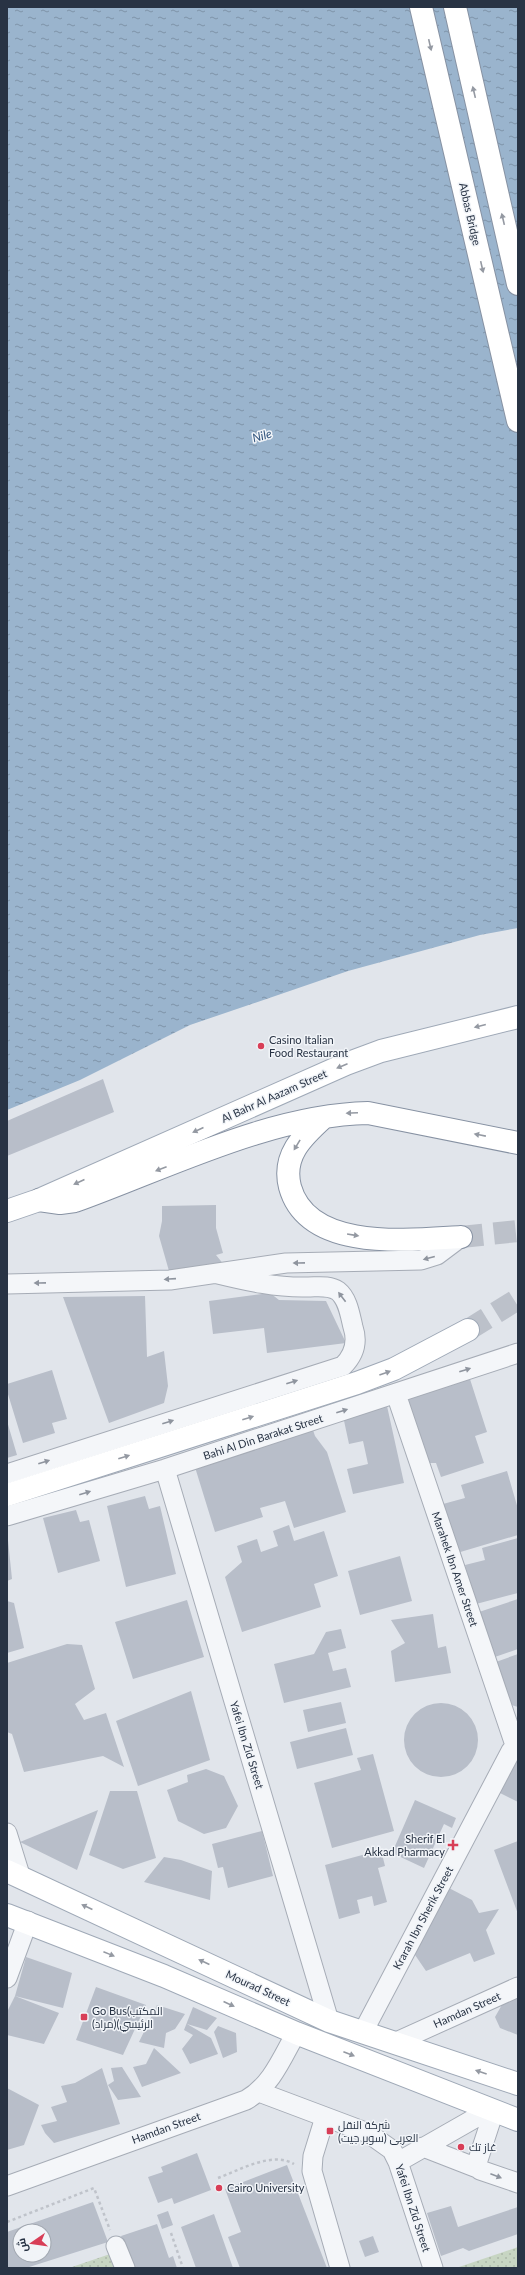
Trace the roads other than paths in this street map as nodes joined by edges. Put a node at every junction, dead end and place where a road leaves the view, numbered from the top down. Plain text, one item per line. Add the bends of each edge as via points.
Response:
1 (421, 7) edge
2 (455, 7) edge
3 (518, 284) edge
4 (518, 421) edge
5 (518, 1016) edge
6 (324, 1117) junction
7 (518, 1143) edge
8 (39, 1200) junction
9 (7, 1211) edge
10 (461, 1237) joint
11 (218, 1274) junction
12 (7, 1284) edge
13 (468, 1330) tunnel mouth
14 (518, 1353) edge
15 (396, 1394) junction
16 (165, 1469) junction
17 (7, 1474) edge
18 (7, 1494) edge
19 (7, 1516) edge
20 (516, 1744) edge
21 (7, 1833) edge
22 (13, 1873) edge
23 (7, 1915) edge
24 (28, 1922) junction
25 (7, 1978) edge
26 (518, 1987) edge
27 (329, 2021) junction
28 (363, 2032) junction
29 (296, 2033) junction
30 (394, 2043) junction
31 (518, 2084) edge
32 (259, 2092) junction
33 (492, 2110) junction
34 (325, 2117) junction
35 (518, 2120) edge
36 (423, 2147) junction
37 (398, 2162) junction
38 (477, 2168) junction
39 (518, 2184) edge
40 (7, 2186) edge
41 (116, 2246) road end
42 (124, 2268) edge
43 (340, 2268) edge
44 (433, 2268) edge

1 -> 4 main road, Abbas Bridge
3 -> 2 main road
5 -> 8 main road, Al Bahr Al Aazam Street via 382,1051 346,1064
7 -> 6 main road via 368,1113 344,1113
6 -> 8 main road via 245,1136 75,1201 60,1203
6 -> 10 main road via 302,1137 289,1158 288,1178 294,1201 310,1219 337,1233 369,1238 416,1240
8 - 9 main road, Al Bahr Al Aazam Street
10 -> 11 street via 437,1255 421,1260 286,1263
11 -> 12 street via 170,1280
17 -> 11 street via 343,1366 352,1355 356,1340 355,1331 346,1304 338,1292 325,1287 270,1285
18 -> 13 main road, Bahi Al Din Barakat Street via 357,1383 394,1369
15 -> 14 street, Bahi Al Din Barakat Street
16 -> 15 street, Bahi Al Din Barakat Street
15 - 20 street, Marahek Ibn Amer Street
19 -> 16 street, Bahi Al Din Barakat Street
16 - 27 street, Yafei Ibn Zid Street
20 - 28 street, Krarah Ibn Sherik Street
21 - 22 street
27 -> 22 main road, Mourad Street
23 - 24 main road
24 - 25 street
24 -> 29 main road via 164,1976
26 - 30 street, Hamdan Street
27 - 28 main road, Mourad Street
28 - 30 main road, Mourad Street
29 - 32 street, Hamdan Street
29 -> 33 main road
31 -> 30 main road, Mourad Street
32 - 34 street, Yafei Ibn Zid Street
32 - 40 street, Hamdan Street via 246,2100
33 - 35 main road
33 - 36 street
33 - 38 street via 476,2163
34 - 37 street, Yafei Ibn Zid Street via 378,2139 392,2150
34 - 43 street via 313,2156 312,2171
36 - 37 street
36 - 38 street
37 - 44 street, Yafei Ibn Zid Street
38 -> 39 street
41 - 42 street

